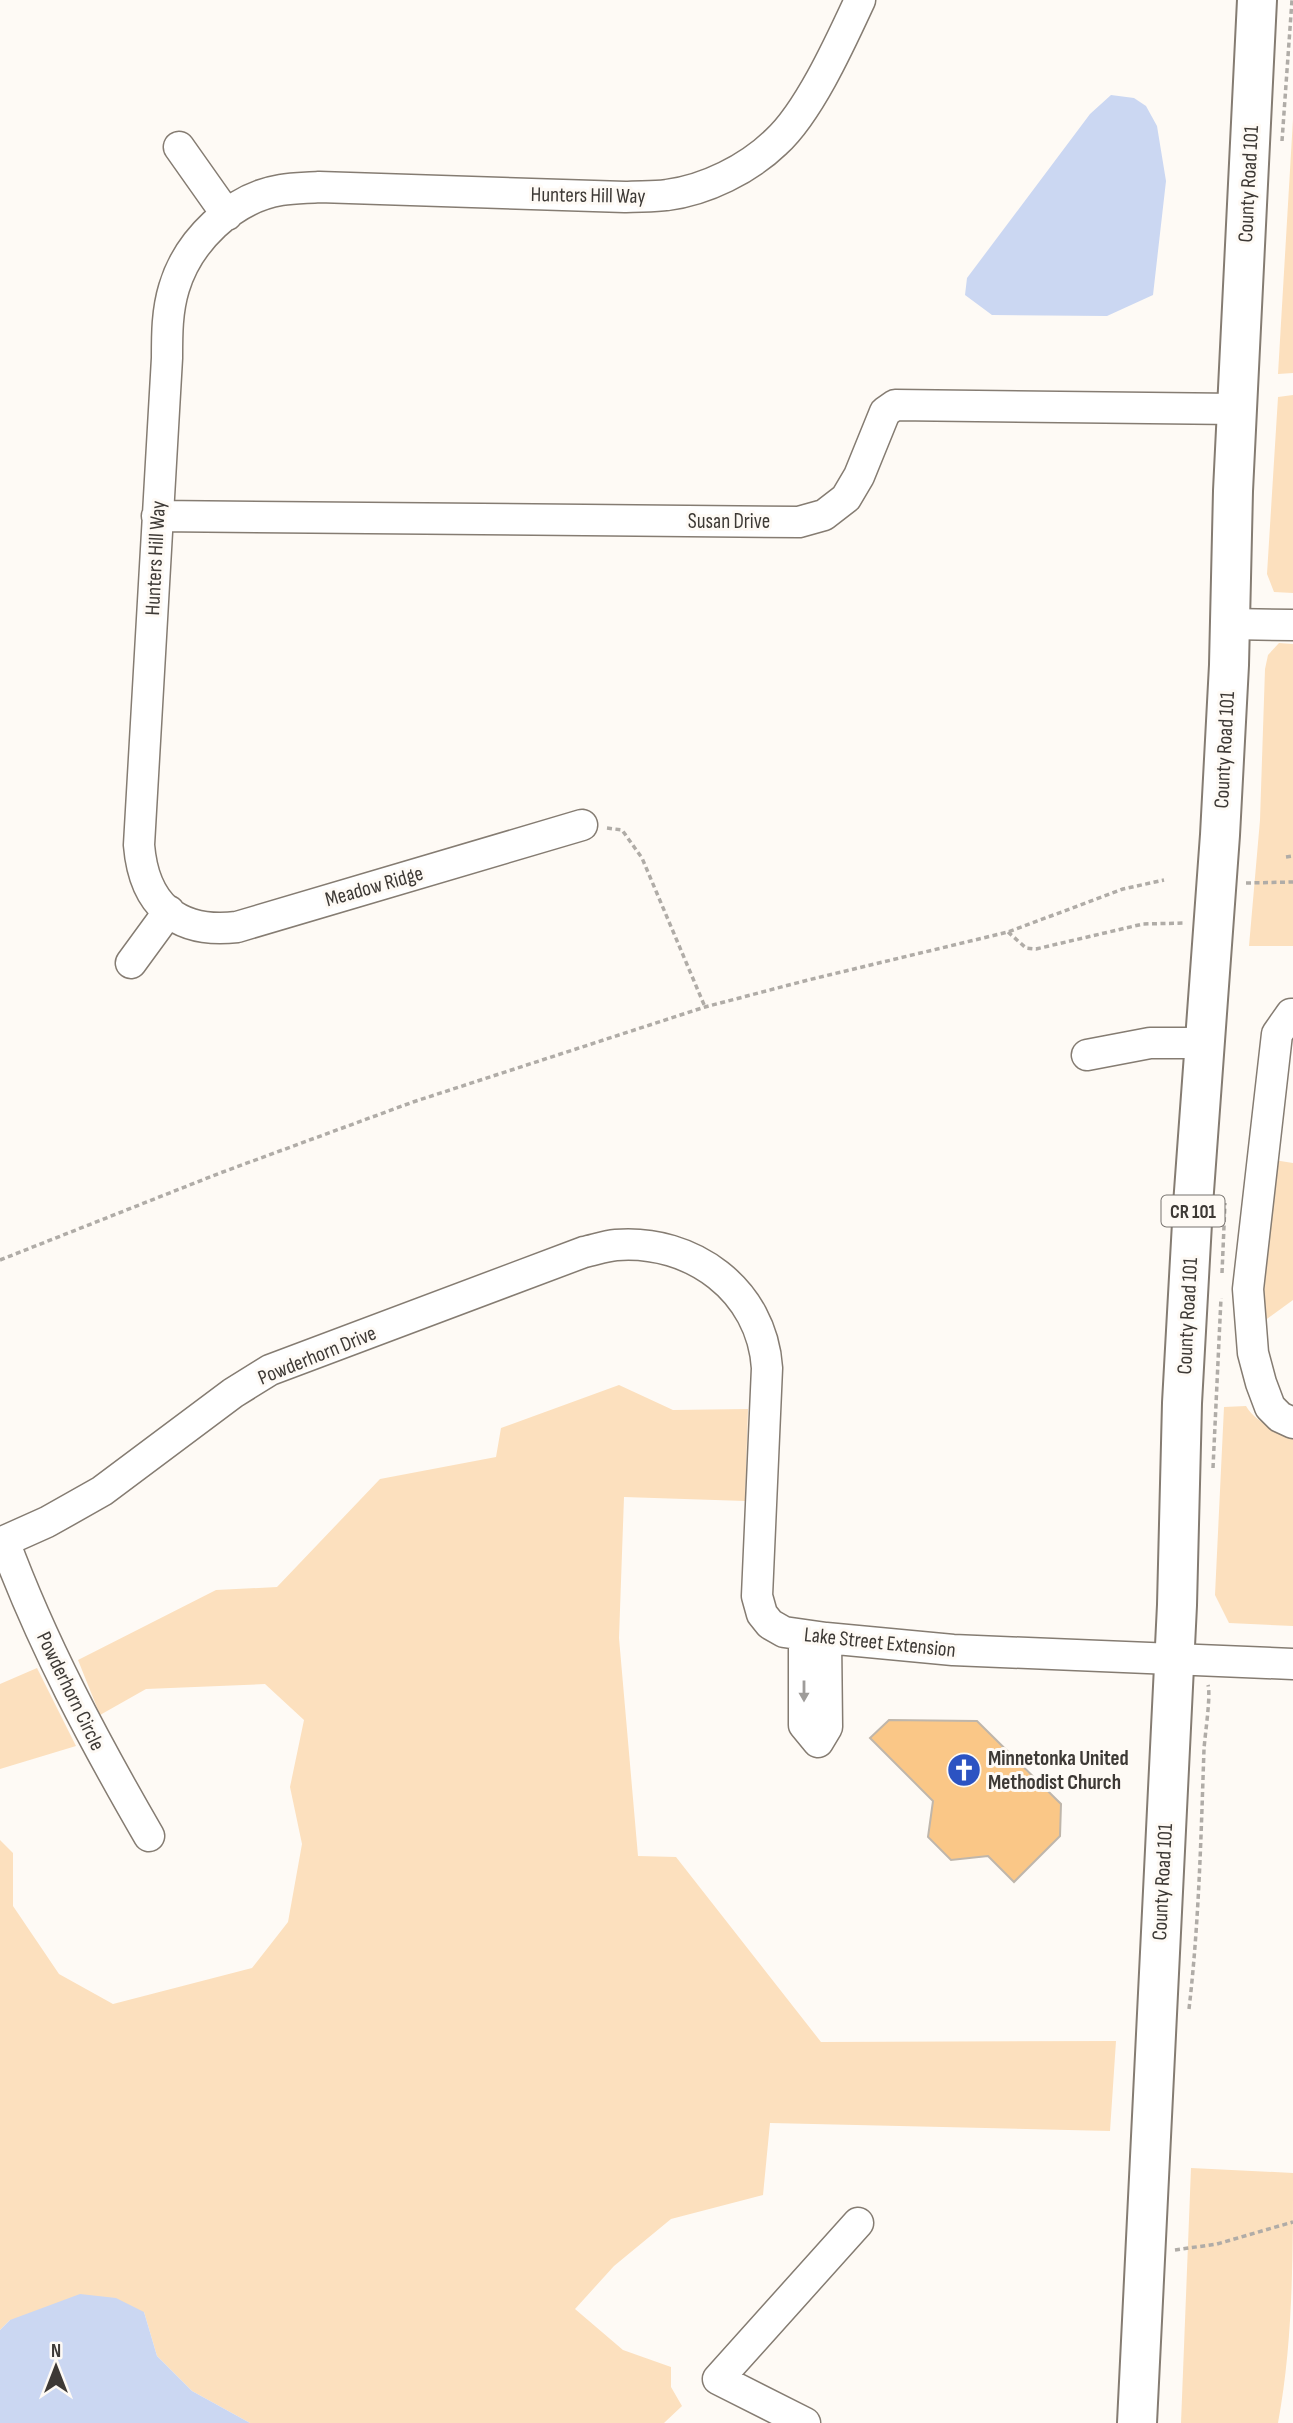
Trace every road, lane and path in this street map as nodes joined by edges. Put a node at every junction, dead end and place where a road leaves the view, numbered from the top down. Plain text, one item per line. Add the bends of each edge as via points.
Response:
1 (860, 0) edge
2 (1256, 0) edge
3 (179, 147) dead end
4 (227, 215) junction
5 (1237, 409) junction
6 (157, 516) junction
7 (1230, 624) junction
8 (1293, 625) edge
9 (582, 825) joint
10 (1293, 856) edge
11 (1286, 857) dead end
12 (1164, 880) dead end
13 (1293, 882) edge
14 (1244, 883) dead end
15 (169, 912) junction
16 (1179, 923) dead end
17 (1008, 932) junction
18 (131, 963) dead end
19 (705, 1007) junction
20 (1292, 1014) edge
21 (1205, 1043) junction
22 (1087, 1055) dead end
23 (584, 1252) joint
24 (0, 1260) edge
25 (1293, 1423) edge
26 (2, 1542) edge
27 (1174, 1661) junction
28 (1293, 1664) edge
29 (149, 1836) dead end
30 (1293, 2222) edge
31 (858, 2223) dead end
32 (1173, 2250) dead end
33 (806, 2423) edge
34 (1137, 2423) edge

1 - 4 street, Hunters Hill Way via 803,108 777,142 707,186 668,195 625,197 319,187 280,190 245,202
2 - 5 main road, County Road 101 / CR 101
3 - 4 street
4 - 6 street, Hunters Hill Way via 190,253 174,286 167,324
5 - 6 street, Susan Drive via 895,405 885,412 846,498 824,515 799,522
5 - 7 main road, County Road 101 / CR 101
6 - 15 street, Hunters Hill Way via 139,845 141,870 151,894
7 - 8 street
7 - 21 main road, County Road 101 / CR 101
9 - 15 street, Meadow Ridge via 237,927 214,930 188,924
9 - 19 path via 622,830 642,858
10 - 11 path
12 - 17 path via 1123,889
13 - 14 path
15 - 18 street
16 - 17 path via 1143,925 1036,949 1026,948
17 - 19 path
19 - 24 path via 413,1102
20 - 25 street via 1277,1034 1248,1289 1261,1383 1270,1407
21 - 22 street via 1150,1043
21 - 27 main road, County Road 101 / CR 101 via 1182,1408
23 - 26 street, Powderhorn Drive via 270,1370 233,1392 102,1492
23 - 27 street, Lake Street Extension via 615,1245 648,1246 709,1266 735,1289 754,1317 766,1349 767,1368 757,1596 770,1624 784,1632 815,1637 953,1650
26 - 29 street, Powderhorn Circle via 47,1645
27 - 28 street, Lake Street Extension
27 - 34 main road, County Road 101 / CR 101
30 - 32 path via 1217,2244
31 - 33 street via 718,2379

